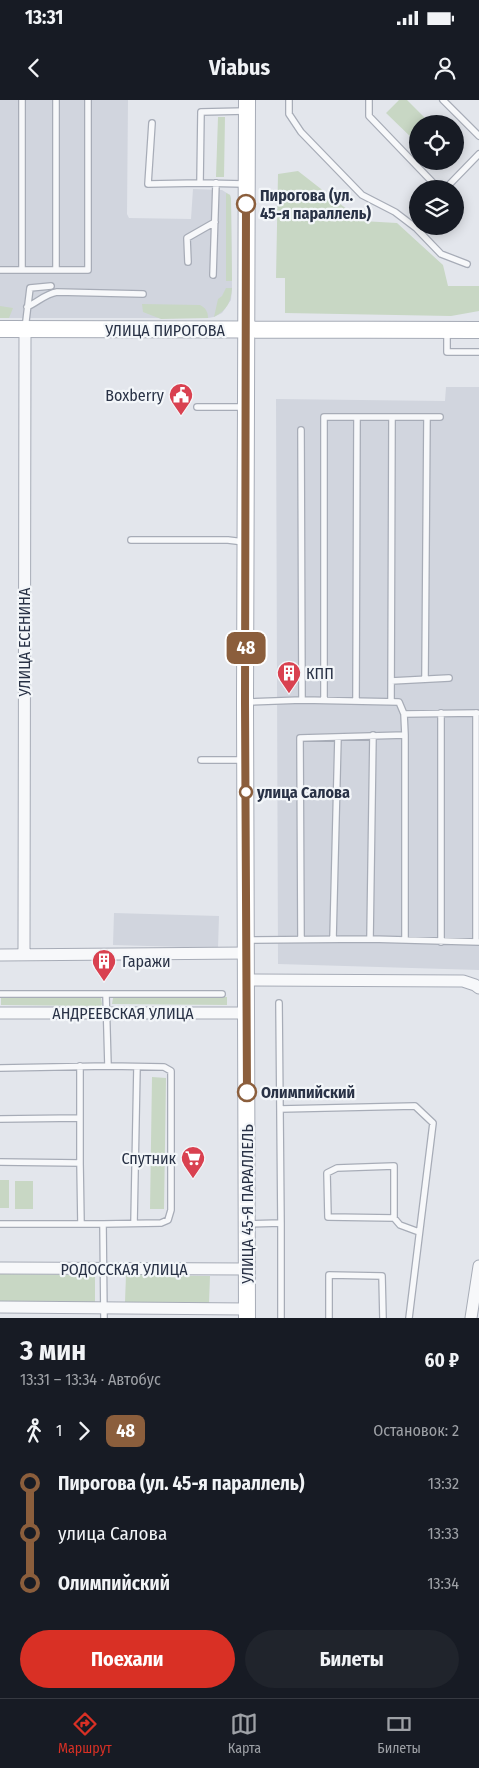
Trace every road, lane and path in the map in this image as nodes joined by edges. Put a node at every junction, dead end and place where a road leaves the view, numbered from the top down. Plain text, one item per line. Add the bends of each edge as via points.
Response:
1 (22, 100) edge
2 (56, 100) edge
3 (88, 100) edge
4 (289, 100) edge
5 (369, 100) edge
6 (444, 100) edge
7 (247, 106) edge
8 (152, 123) dead end
9 (479, 136) edge
10 (479, 154) edge
11 (430, 180) edge
12 (454, 180) edge
13 (200, 182) junction
14 (216, 183) junction
15 (247, 184) junction
16 (215, 222) junction
17 (409, 222) edge
18 (424, 235) edge
19 (188, 262) dead end
20 (467, 264) dead end
21 (0, 270) edge
22 (22, 270) junction
23 (56, 270) junction
24 (213, 275) dead end
25 (51, 286) dead end
26 (143, 294) dead end
27 (27, 307) junction
28 (0, 329) edge
29 (246, 329) junction
30 (25, 330) junction
31 (447, 330) junction
32 (479, 330) edge
33 (479, 352) edge
34 (197, 407) dead end
35 (246, 407) junction
36 (427, 417) junction
37 (440, 417) dead end
38 (357, 418) junction
39 (392, 418) junction
40 (301, 430) dead end
41 (131, 540) dead end
42 (246, 542) junction
43 (425, 678) junction
44 (449, 678) dead end
45 (391, 680) junction
46 (302, 700) junction
47 (324, 700) junction
48 (356, 700) junction
49 (391, 701) junction
50 (245, 702) junction
51 (442, 713) junction
52 (477, 713) edge
53 (404, 714) junction
54 (373, 735) junction
55 (405, 735) junction
56 (338, 737) junction
57 (202, 760) dead end
58 (246, 760) junction
59 (478, 816) edge
60 (301, 939) junction
61 (333, 939) junction
62 (370, 939) junction
63 (405, 940) junction
64 (440, 942) junction
65 (478, 942) edge
66 (247, 946) junction
67 (0, 955) edge
68 (24, 955) junction
69 (247, 980) junction
70 (479, 988) edge
71 (0, 994) edge
72 (106, 994) junction
73 (222, 994) dead end
74 (279, 1003) dead end
75 (106, 1012) junction
76 (0, 1013) edge
77 (246, 1013) junction
78 (80, 1066) junction
79 (108, 1066) junction
80 (137, 1066) junction
81 (0, 1068) edge
82 (280, 1109) junction
83 (80, 1118) junction
84 (0, 1119) edge
85 (0, 1162) edge
86 (80, 1163) junction
87 (394, 1218) junction
88 (134, 1223) junction
89 (281, 1223) junction
90 (0, 1224) edge
91 (80, 1224) junction
92 (103, 1224) junction
93 (247, 1224) junction
94 (418, 1232) junction
95 (479, 1266) edge
96 (0, 1268) edge
97 (104, 1269) junction
98 (247, 1269) junction
99 (0, 1307) edge
100 (104, 1313) edge
101 (247, 1314) edge
102 (281, 1318) edge
103 (329, 1318) edge
104 (383, 1318) edge
105 (409, 1318) edge
106 (471, 1318) edge

1 - 22 lane
2 - 23 lane
3 - 23 lane via 88,270
4 - 17 lane via 289,114 301,132 362,195
5 - 11 lane via 369,116
6 - 9 lane
7 - 13 lane via 201,112
7 - 15 main road, УЛИЦА 45-Я ПАРАЛЛЕЛЬ
8 - 13 lane via 148,184
10 - 12 lane
13 - 14 lane
14 - 15 lane
14 - 16 lane
15 - 29 main road, УЛИЦА 45-Я ПАРАЛЛЕЛЬ
16 - 19 lane via 187,238
16 - 24 lane
18 - 20 lane via 440,254
21 - 22 lane
22 - 23 lane
25 - 27 lane via 30,288
26 - 27 lane via 57,292
27 - 30 lane
28 - 30 main road, УЛИЦА ПИРОГОВА
29 - 30 main road, УЛИЦА ПИРОГОВА
29 - 31 main road, УЛИЦА ПИРОГОВА
29 - 35 main road, УЛИЦА 45-Я ПАРАЛЛЕЛЬ
30 - 68 street, УЛИЦА ЕСЕНИНА
31 - 32 main road, УЛИЦА ПИРОГОВА
31 - 33 lane via 447,352
34 - 35 lane
35 - 42 main road, УЛИЦА 45-Я ПАРАЛЛЕЛЬ
36 - 37 lane
36 - 39 lane
36 - 43 lane
38 - 39 lane
38 - 47 lane via 324,417
38 - 48 lane
39 - 45 lane
40 - 46 lane
41 - 42 lane
42 - 50 main road, УЛИЦА 45-Я ПАРАЛЛЕЛЬ
43 - 44 lane
43 - 45 lane
45 - 49 lane
46 - 47 lane
46 - 50 lane
47 - 48 lane
48 - 49 lane
49 - 53 lane via 399,702
50 - 58 main road, УЛИЦА 45-Я ПАРАЛЛЕЛЬ
51 - 52 lane
51 - 53 lane
51 - 64 lane
52 - 59 lane
53 - 55 lane
54 - 55 lane
54 - 56 lane
54 - 62 lane
55 - 63 lane
56 - 60 lane via 300,738
56 - 61 lane
57 - 58 lane
58 - 66 main road, УЛИЦА 45-Я ПАРАЛЛЕЛЬ
59 - 65 lane
60 - 61 lane
60 - 66 lane
61 - 62 lane
62 - 63 lane
63 - 64 lane
64 - 65 lane
66 - 68 street
66 - 69 main road, УЛИЦА 45-Я ПАРАЛЛЕЛЬ
67 - 68 street
69 - 70 street via 463,981
69 - 77 main road, УЛИЦА 45-Я ПАРАЛЛЕЛЬ
71 - 72 lane
72 - 73 lane
72 - 75 lane
74 - 82 lane
75 - 76 street, АНДРЕЕВСКАЯ УЛИЦА
75 - 77 street, АНДРЕЕВСКАЯ УЛИЦА
75 - 79 lane
77 - 93 main road, УЛИЦА 45-Я ПАРАЛЛЕЛЬ
78 - 79 lane
78 - 81 lane
78 - 83 lane
79 - 80 lane
80 - 88 lane
80 - 88 lane via 164,1067 171,1071 171,1210 168,1220 161,1223
82 - 89 lane
82 - 94 lane via 415,1106 433,1123
83 - 84 lane
83 - 86 lane
85 - 86 lane
86 - 91 lane
87 - 87 lane via 328,1217 327,1173 337,1168 394,1166
87 - 94 lane via 400,1225
88 - 92 lane
89 - 93 lane
89 - 102 lane
90 - 91 lane
91 - 92 lane
92 - 97 lane
93 - 98 main road, УЛИЦА 45-Я ПАРАЛЛЕЛЬ
94 - 105 lane
95 - 106 street
96 - 97 street, РОДОССКАЯ УЛИЦА
97 - 98 street, РОДОССКАЯ УЛИЦА
97 - 100 lane
98 - 101 main road, УЛИЦА 45-Я ПАРАЛЛЕЛЬ
99 - 100 street
100 - 101 street
103 - 104 lane via 329,1275 382,1276

